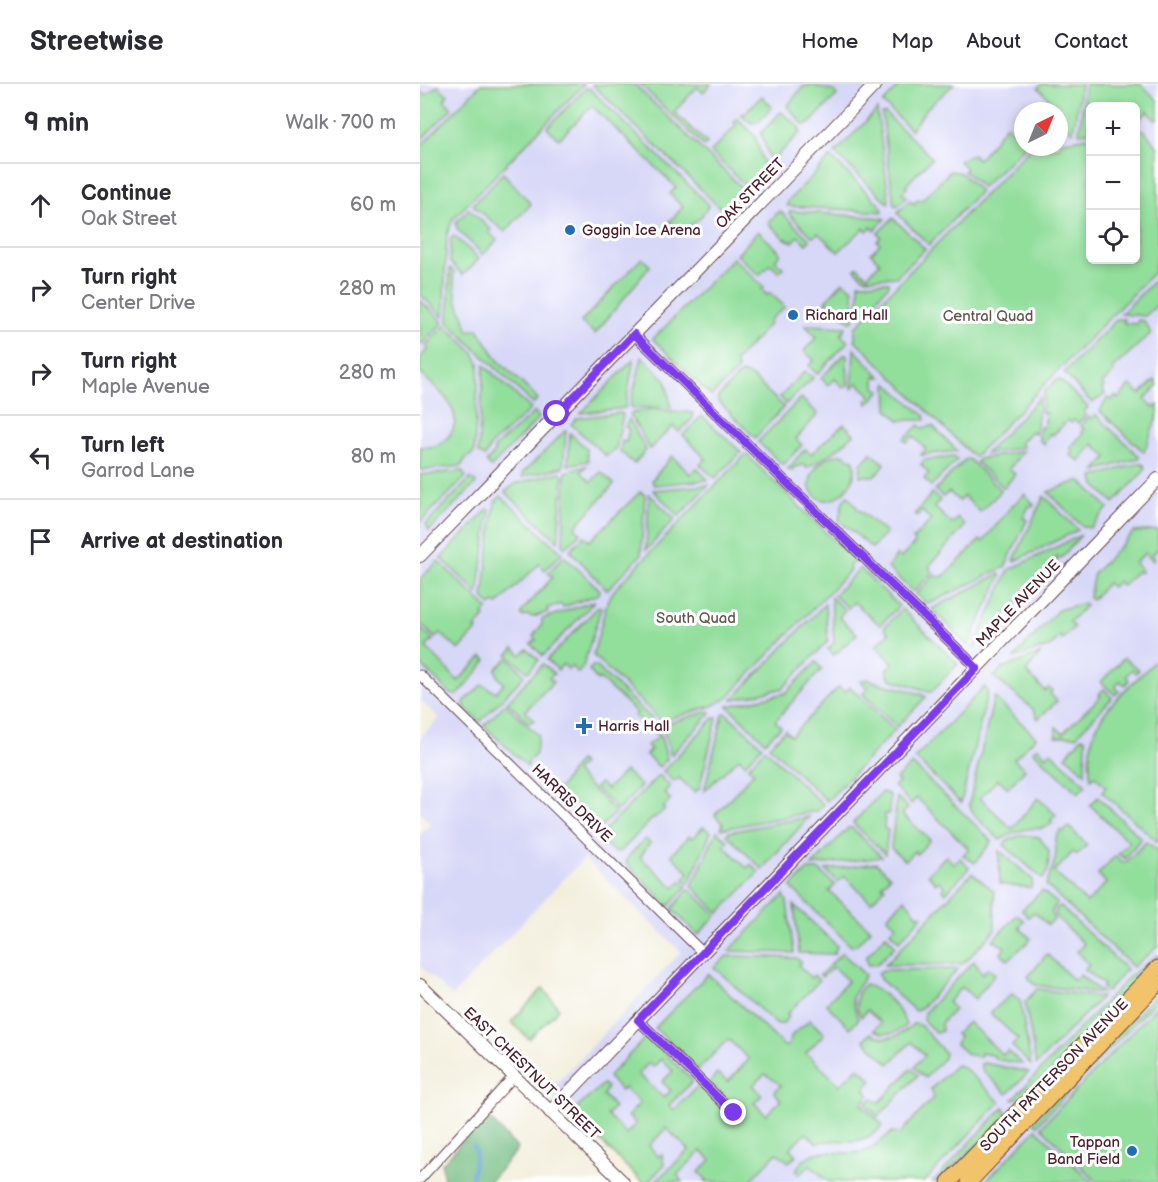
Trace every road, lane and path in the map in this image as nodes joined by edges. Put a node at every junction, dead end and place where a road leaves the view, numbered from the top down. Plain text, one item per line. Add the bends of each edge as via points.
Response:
1 (876, 84) edge
2 (634, 334) junction
3 (1158, 479) edge
4 (420, 555) edge
5 (977, 668) junction
6 (420, 675) edge
7 (703, 953) junction
8 (1158, 968) edge
9 (1158, 983) edge
10 (420, 985) edge
11 (638, 1020) junction
12 (514, 1076) junction
13 (550, 1112) junction
14 (734, 1113) dead end
15 (420, 1179) edge
16 (623, 1182) edge
17 (949, 1182) edge
18 (969, 1182) edge

1 - 2 street, OAK STREET
2 - 4 street, OAK STREET
2 - 5 street
3 - 5 street, MAPLE AVENUE
5 - 7 street, MAPLE AVENUE
6 - 7 street, HARRIS DRIVE
7 - 11 street, MAPLE AVENUE
8 - 17 highway, SOUTH PATTERSON AVENUE
9 - 18 highway, SOUTH PATTERSON AVENUE
10 - 12 street, EAST CHESTNUT STREET
11 - 13 street, MAPLE AVENUE
11 - 14 street
12 - 13 street, EAST CHESTNUT STREET
12 - 15 street
13 - 16 street, EAST CHESTNUT STREET

